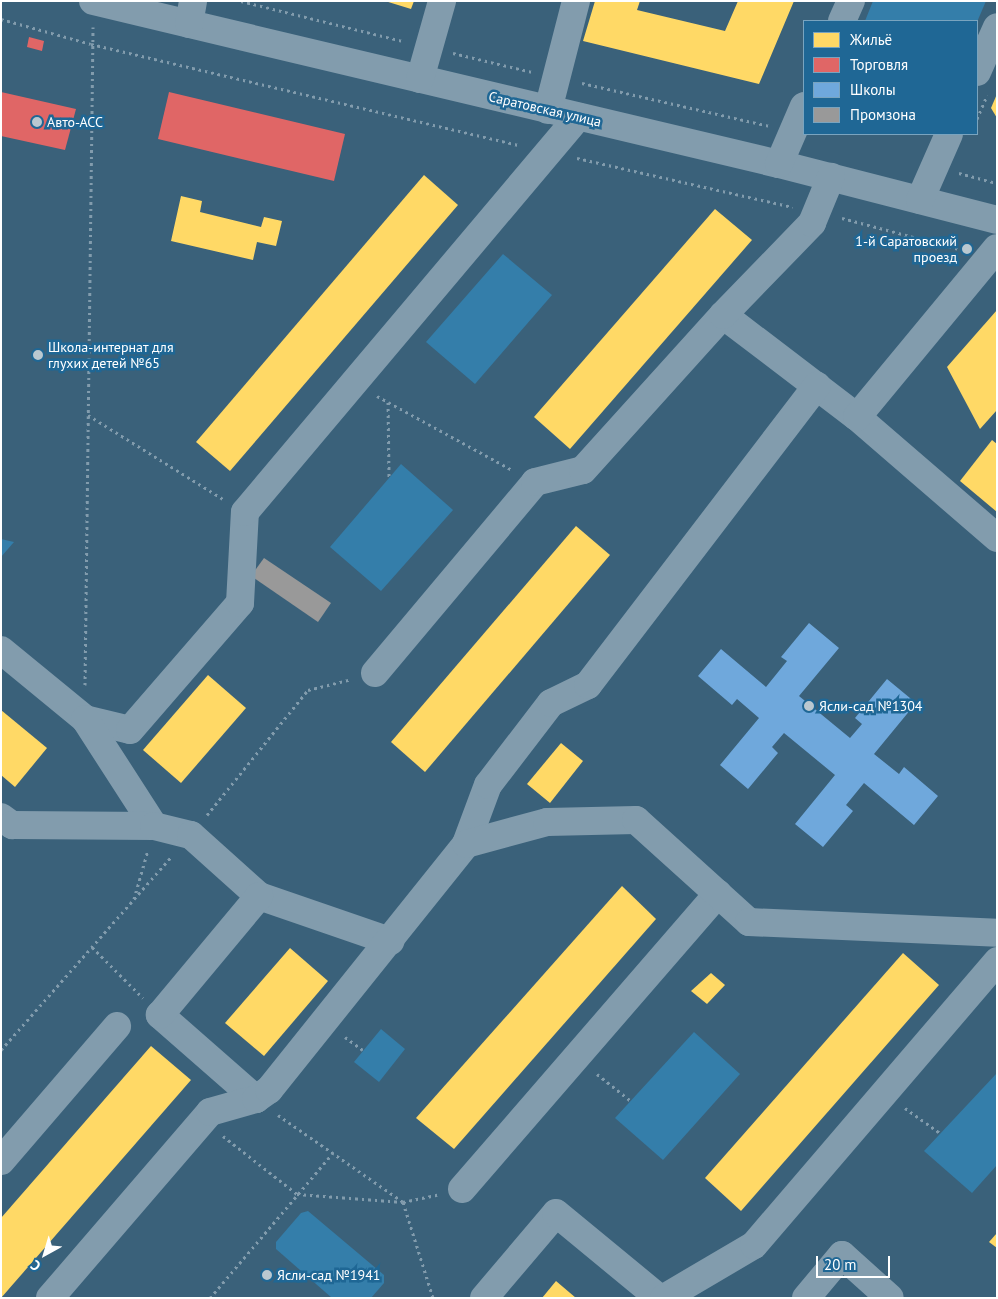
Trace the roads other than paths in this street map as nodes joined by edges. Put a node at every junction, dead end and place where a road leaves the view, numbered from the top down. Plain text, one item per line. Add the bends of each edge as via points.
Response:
1 (442, 1) edge
2 (576, 1) edge
3 (851, 1) edge
4 (106, 3) edge
5 (191, 13) edge
6 (842, 20) edge
7 (997, 27) edge
8 (978, 70) edge
9 (420, 79) junction
10 (803, 108) edge
11 (548, 110) junction
12 (578, 117) junction
13 (949, 135) edge
14 (779, 164) junction
15 (831, 177) junction
16 (920, 200) junction
17 (997, 220) edge
18 (993, 252) edge
19 (723, 315) junction
20 (816, 386) junction
21 (857, 417) junction
22 (997, 538) edge
23 (1, 650) edge
24 (375, 673) road end
25 (85, 719) junction
26 (1, 817) edge
27 (154, 826) junction
28 (466, 844) junction
29 (718, 893) junction
30 (259, 896) junction
31 (997, 933) edge
32 (390, 941) junction
33 (997, 961) edge
34 (116, 1026) dead end
35 (256, 1099) junction
36 (1, 1161) edge
37 (462, 1190) road end
38 (50, 1298) edge
39 (484, 1298) edge
40 (659, 1298) edge
41 (664, 1298) edge
42 (806, 1298) edge
43 (890, 1298) edge

1 - 9 street
2 - 11 street
3 - 6 street
4 - 5 street, Саратовская улица
5 - 9 street, Саратовская улица
7 - 8 street
9 - 11 street, Саратовская улица
10 - 14 street
11 - 12 street, Саратовская улица
12 - 14 street, Саратовская улица
12 - 25 street via 245,512 240,603 130,730
13 - 16 street
14 - 15 street, Саратовская улица
15 - 16 street, Саратовская улица
15 - 19 street via 812,223
16 - 17 street, Саратовская улица
18 - 21 street
19 - 20 street
19 - 24 street via 583,470 535,482
20 - 21 street
20 - 28 street via 588,685 551,703 488,785
21 - 22 street
23 - 25 street
25 - 27 street
26 - 27 street via 12,825
27 - 30 street via 191,835
28 - 29 street via 546,822 636,820
28 - 32 street
29 - 31 street via 749,922
29 - 37 street
30 - 32 street
30 - 35 street via 160,1015
32 - 35 street via 268,1090
33 - 41 street via 754,1245
34 - 36 street
35 - 38 street via 210,1112
39 - 40 street via 556,1213
42 - 43 street via 842,1255

